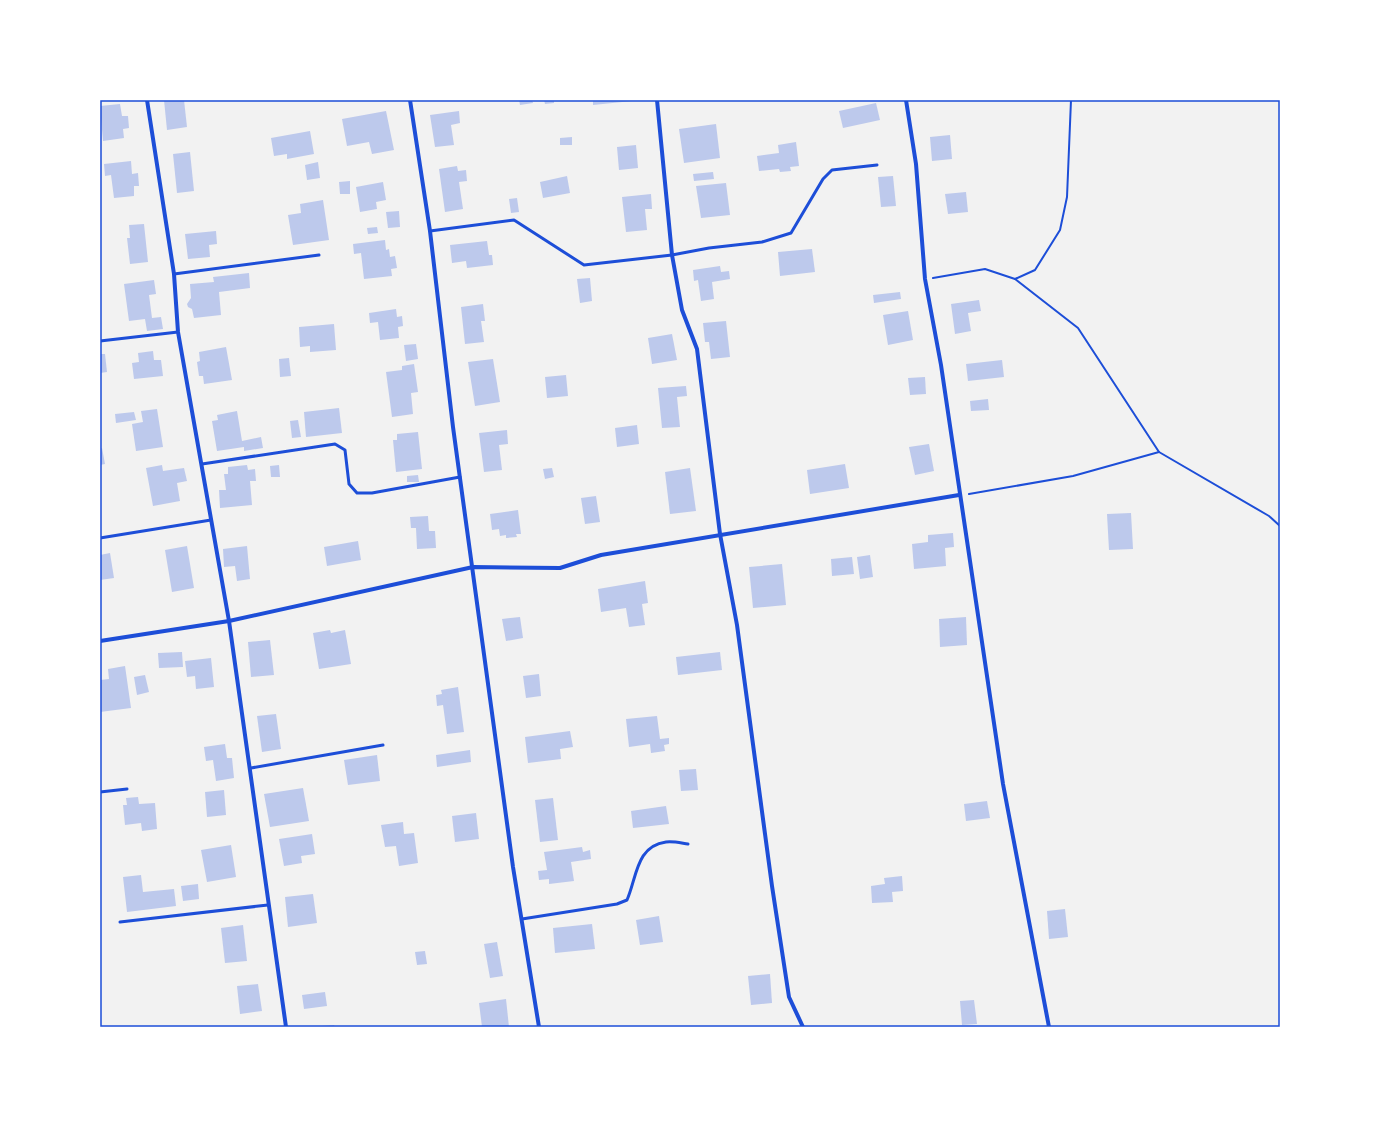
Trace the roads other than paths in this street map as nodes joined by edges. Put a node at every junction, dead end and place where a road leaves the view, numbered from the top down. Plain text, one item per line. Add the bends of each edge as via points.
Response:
1 (147, 100) edge
2 (410, 100) edge
3 (657, 100) edge
4 (906, 100) edge
5 (877, 165) dead end
6 (430, 231) junction
7 (319, 254) dead end
8 (672, 255) junction
9 (174, 274) junction
10 (178, 332) junction
11 (100, 341) edge
12 (202, 464) junction
13 (460, 477) junction
14 (959, 495) junction
15 (211, 520) junction
16 (720, 534) junction
17 (100, 538) edge
18 (473, 567) junction
19 (229, 620) junction
20 (100, 641) edge
21 (383, 745) dead end
22 (251, 768) junction
23 (127, 789) dead end
24 (100, 792) edge
25 (688, 844) dead end
26 (268, 904) junction
27 (522, 919) junction
28 (120, 922) dead end
29 (286, 1027) edge
30 (539, 1027) edge
31 (803, 1027) edge
32 (1049, 1027) edge

1 - 9 street
2 - 6 street
3 - 8 street
4 - 14 street via 916,164 925,279 941,365
5 - 8 lane via 832,170 823,178 791,233 762,242
6 - 8 lane via 514,220 584,265
6 - 13 street
7 - 9 lane
8 - 16 street via 682,310 697,349
9 - 10 street
10 - 11 lane
10 - 12 street
12 - 13 lane via 334,444 345,450 349,484 357,493 372,493
12 - 15 street
13 - 18 street
14 - 16 street
14 - 32 street via 1003,784
15 - 17 lane
15 - 19 street
16 - 18 street via 601,555 560,568
16 - 31 street via 737,625 789,997
18 - 19 street
18 - 27 street
19 - 20 street
19 - 22 street
21 - 22 lane
22 - 26 street
23 - 24 lane
25 - 27 lane via 667,842 652,847 642,856 627,900 617,904
26 - 28 lane
26 - 29 street
27 - 30 street

